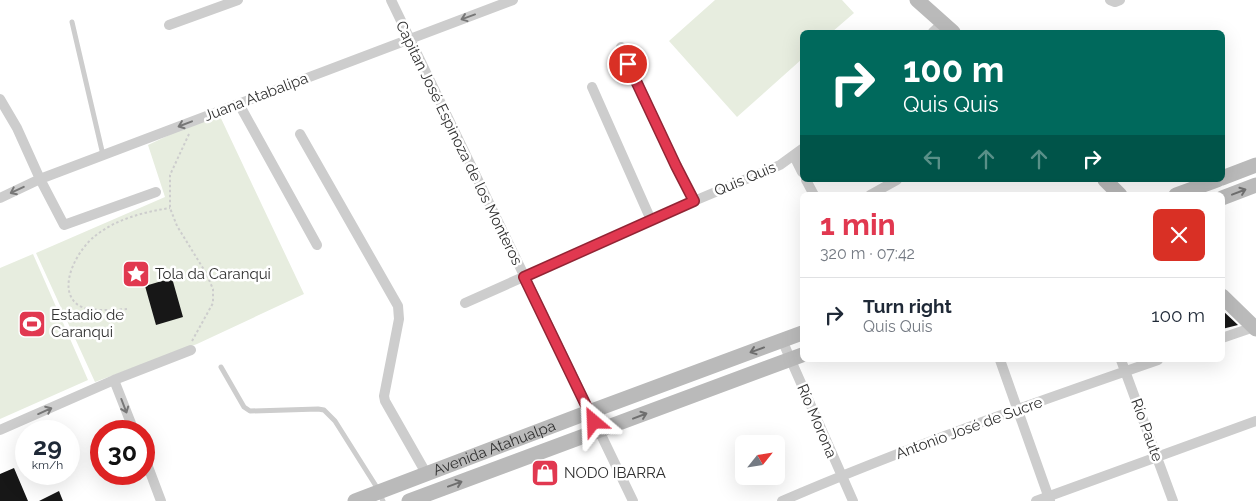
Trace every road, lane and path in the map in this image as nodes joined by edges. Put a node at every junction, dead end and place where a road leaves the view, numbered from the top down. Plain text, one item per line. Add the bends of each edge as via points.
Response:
1 (238, 0) edge
2 (391, 0) edge
3 (513, 0) edge
4 (917, 0) edge
5 (72, 22) dead end
6 (169, 25) dead end
7 (943, 29) edge
8 (409, 38) junction
9 (621, 47) dead end
10 (592, 87) dead end
11 (0, 99) edge
12 (239, 104) junction
13 (195, 120) junction
14 (300, 134) dead end
15 (800, 151) edge
16 (103, 155) junction
17 (794, 156) junction
18 (1256, 165) edge
19 (800, 168) edge
20 (1225, 177) edge
21 (40, 179) junction
22 (893, 182) edge
23 (1107, 182) edge
24 (1212, 182) edge
25 (1256, 185) edge
26 (156, 192) dead end
27 (875, 192) edge
28 (1117, 192) edge
29 (1184, 192) edge
30 (1225, 197) edge
31 (0, 198) edge
32 (694, 201) junction
33 (170, 208) junction
34 (651, 220) junction
35 (317, 245) dead end
36 (524, 277) junction
37 (1225, 299) edge
38 (465, 303) dead end
39 (127, 309) dead end
40 (1255, 328) edge
41 (800, 334) edge
42 (1225, 337) edge
43 (782, 340) junction
44 (188, 351) joint
45 (797, 357) edge
46 (1001, 362) edge
47 (1121, 362) edge
48 (1152, 362) edge
49 (221, 367) dead end
50 (1125, 371) junction
51 (114, 380) junction
52 (1018, 409) junction
53 (589, 412) junction
54 (130, 420) edge
55 (1256, 421) edge
56 (0, 430) edge
57 (599, 432) junction
58 (1157, 458) junction
59 (426, 473) junction
60 (841, 476) junction
61 (402, 482) junction
62 (155, 485) edge
63 (381, 496) edge
64 (1049, 499) edge
65 (161, 501) edge
66 (354, 501) edge
67 (411, 501) edge
68 (633, 501) edge
69 (782, 501) edge
70 (853, 501) edge
71 (1036, 501) edge
72 (1173, 501) edge

1 - 6 street
2 - 8 street, Capitan José Espinoza de los Monteros
3 -> 8 street, Juana Atabalipa
4 - 7 main road
5 - 16 lane
8 - 12 street, Juana Atabalipa
8 - 36 street, Capitan José Espinoza de los Monteros
9 - 32 street
10 - 34 street
11 - 21 street
12 - 13 street, Juana Atabalipa
12 - 35 street
13 -> 16 street, Juana Atabalipa
13 - 33 path via 170,174
14 - 59 street via 398,306 399,319 384,396
15 - 17 street, Quis Quis
16 - 21 street, Juana Atabalipa
17 - 19 street
17 - 32 street, Quis Quis
18 - 20 main road
21 - 26 street via 64,225
21 -> 31 street, Juana Atabalipa
22 - 27 street
23 - 28 main road
24 - 29 main road
30 -> 25 main road
32 - 34 street, Quis Quis
33 - 39 path via 107,227 80,250 72,267 70,296 78,306 110,311
33 - 44 path via 176,226 213,289 213,303
34 - 36 street, Quis Quis
36 - 38 street, Quis Quis
36 - 53 street, Capitan José Espinoza de los Monteros
37 - 40 main road
40 - 42 street
41 - 43 main road, Avenida Atahualpa
43 - 45 street, Río Morona
43 -> 53 main road, Avenida Atahualpa
44 - 51 street
57 -> 45 main road, Avenida Atahualpa
45 - 60 street, Río Morona
46 - 52 street
47 - 50 street, Río Paute
48 - 50 street, Antonio José de Sucre
49 - 63 lane via 244,407 250,411 324,410 335,421
50 - 52 street, Antonio José de Sucre
50 - 58 street, Río Paute
51 -> 54 street
56 -> 51 street
52 - 60 street, Antonio José de Sucre
52 - 64 street
53 - 57 street, Capitan José Espinoza de los Monteros
53 - 59 main road, Avenida Atahualpa
55 - 58 street
67 -> 57 main road, Avenida Atahualpa
57 - 68 street, Capitan José Espinoza de los Monteros
58 - 64 street
58 - 72 street, Río Paute
59 - 61 main road, Avenida Atahualpa
60 - 69 street, Antonio José de Sucre
60 - 70 street, Río Morona
61 - 63 main road, Avenida Atahualpa
61 - 67 street
62 - 65 street
63 - 66 main road, Avenida Atahualpa
64 - 71 street

